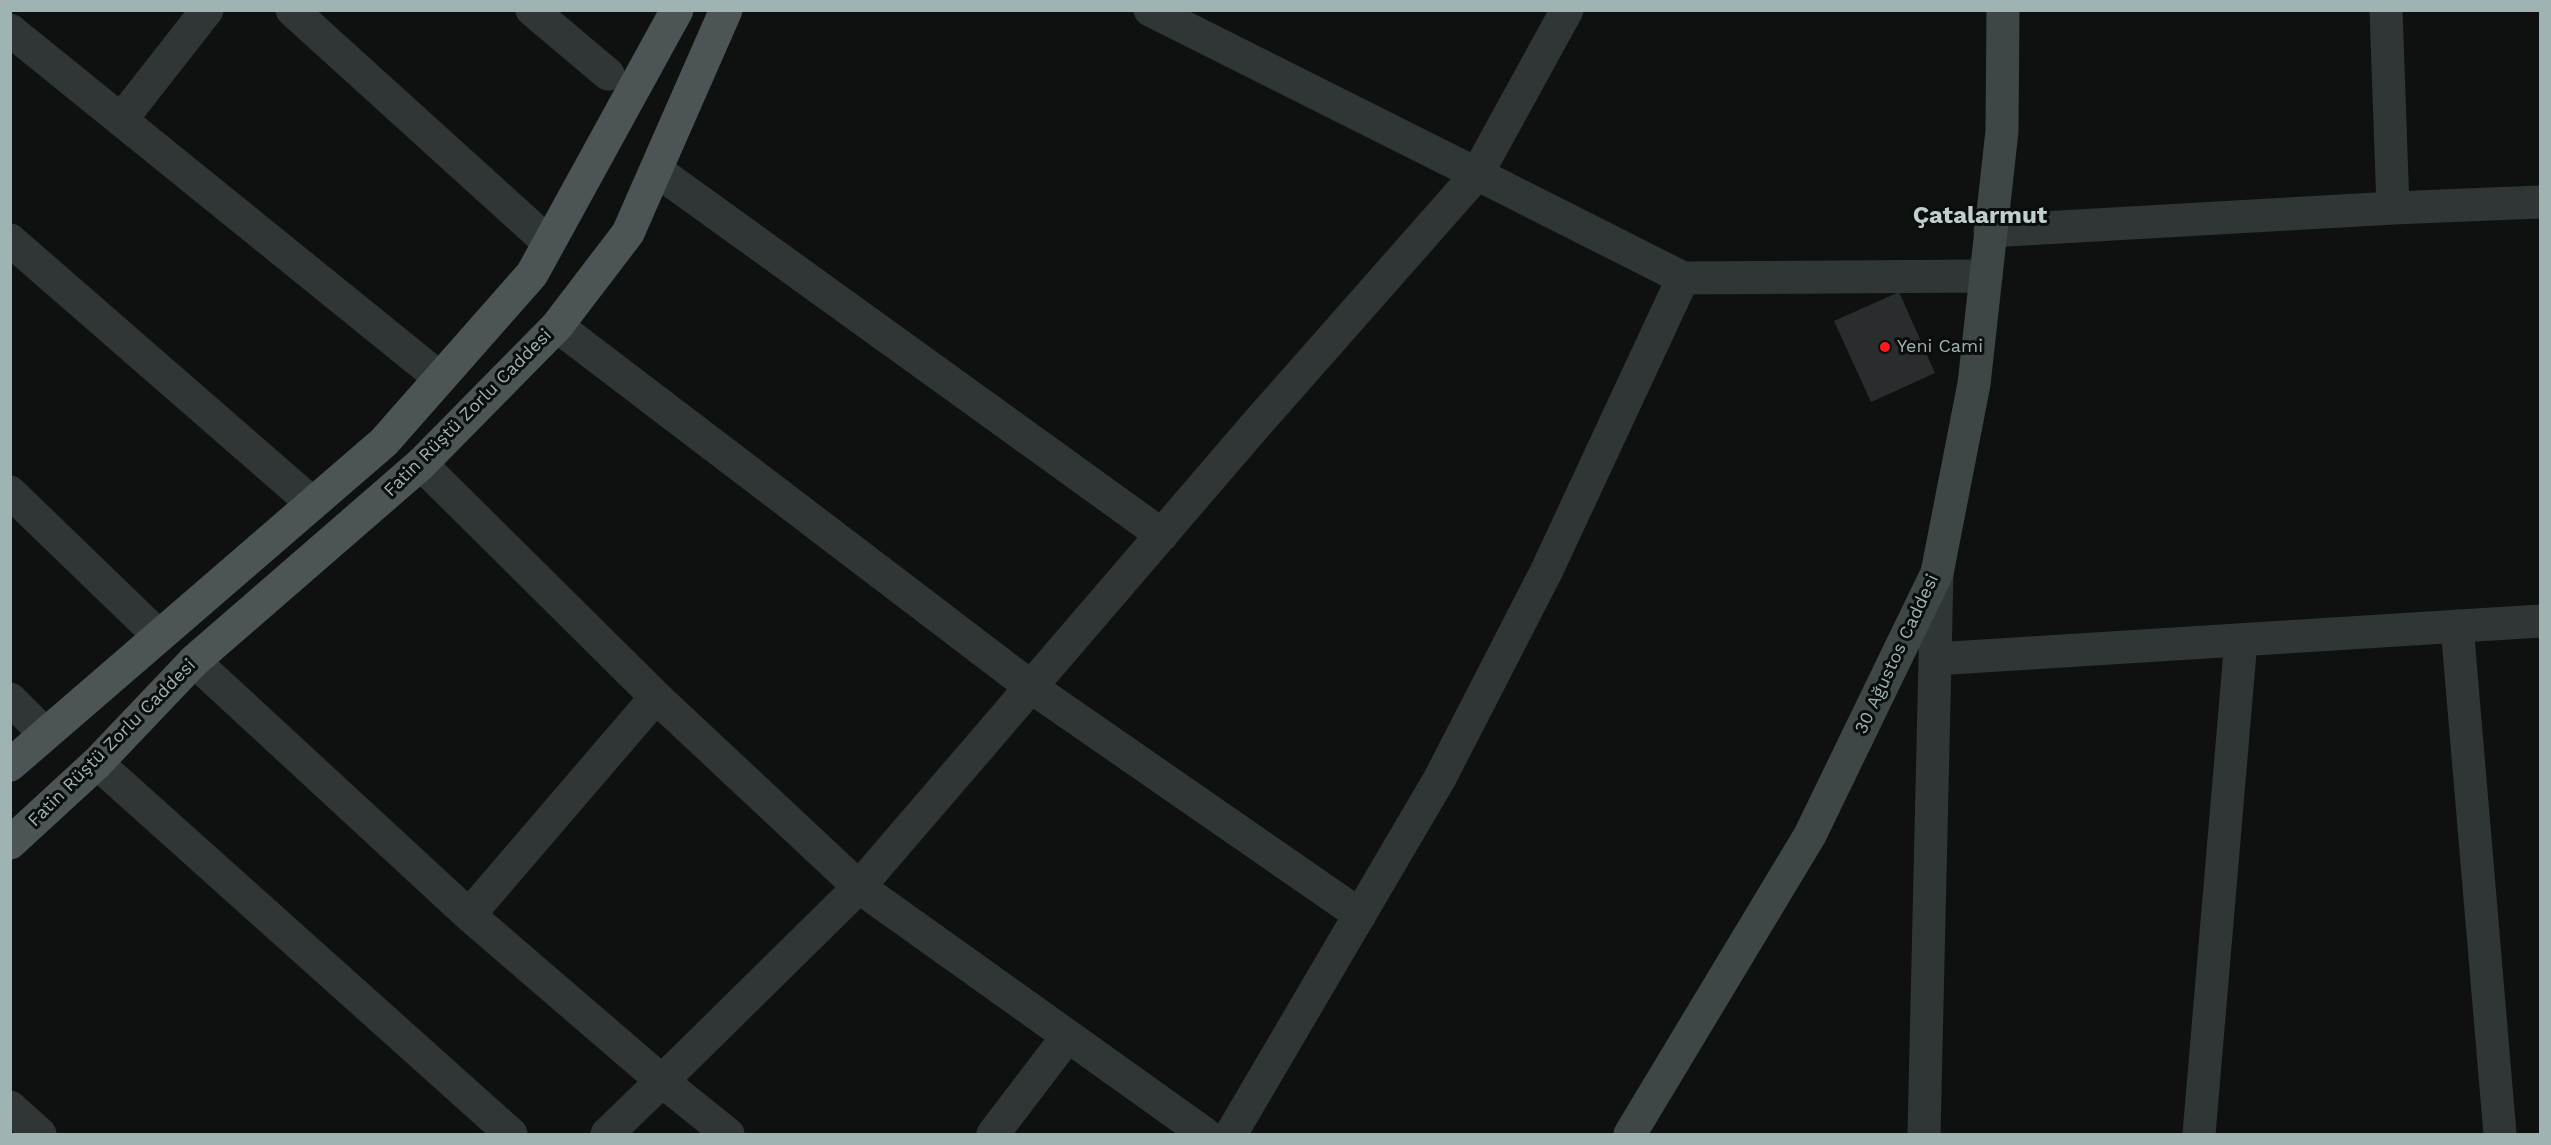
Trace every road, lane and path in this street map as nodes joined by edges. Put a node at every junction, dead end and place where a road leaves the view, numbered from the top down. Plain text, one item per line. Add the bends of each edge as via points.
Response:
1 (207, 10) edge
2 (292, 10) edge
3 (532, 10) edge
4 (677, 10) edge
5 (726, 10) edge
6 (1150, 10) edge
7 (1567, 10) edge
8 (2003, 10) edge
9 (2386, 10) edge
10 (10, 30) edge
11 (608, 74) dead end
12 (121, 120) junction
13 (656, 170) junction
14 (1477, 174) junction
15 (2541, 202) edge
16 (2393, 208) junction
17 (1990, 231) junction
18 (10, 240) edge
19 (549, 243) junction
20 (1986, 276) junction
21 (1683, 278) junction
22 (557, 326) junction
23 (440, 378) junction
24 (422, 465) junction
25 (10, 492) edge
26 (312, 503) junction
27 (1161, 535) junction
28 (1937, 573) junction
29 (2541, 621) edge
30 (2457, 626) junction
31 (159, 636) junction
32 (2241, 640) junction
33 (1935, 659) junction
34 (194, 661) junction
35 (1031, 687) junction
36 (656, 697) junction
37 (10, 699) edge
38 (45, 734) junction
39 (97, 763) junction
40 (10, 765) edge
41 (10, 843) edge
42 (858, 887) junction
43 (469, 915) junction
44 (1360, 915) junction
45 (1067, 1036) junction
46 (662, 1081) junction
47 (10, 1107) edge
48 (40, 1134) edge
49 (511, 1134) edge
50 (607, 1134) edge
51 (728, 1134) edge
52 (993, 1134) edge
53 (1205, 1134) edge
54 (1231, 1134) edge
55 (1630, 1134) edge
56 (1924, 1134) edge
57 (2199, 1134) edge
58 (2500, 1134) edge

1 - 12 street
2 - 19 street
3 - 11 street
4 - 19 main road
5 - 13 main road, Fatin Rüştü Zorlu Caddesi
6 - 14 street
7 - 14 street
8 - 17 main road, 30 Ağustos Caddesi via 2002,130
9 - 16 street
10 - 12 street
12 - 23 street
13 - 22 main road, Fatin Rüştü Zorlu Caddesi via 628,233
13 - 27 street
14 - 21 street
14 - 27 street
15 - 16 street
16 - 17 street
17 - 20 main road, 30 Ağustos Caddesi
18 - 26 street
19 - 23 main road via 532,274
20 - 21 street
20 - 28 main road, 30 Ağustos Caddesi via 1974,384
21 - 44 street via 1546,572 1440,778
22 - 24 main road, Fatin Rüştü Zorlu Caddesi
22 - 35 street
23 - 26 main road via 384,442
24 - 34 main road, Fatin Rüştü Zorlu Caddesi
24 - 36 street
25 - 31 street
26 - 31 main road
27 - 35 street
28 - 33 street
28 - 55 main road, 30 Ağustos Caddesi via 1810,835
29 - 30 street
30 - 32 street
30 - 58 street
31 - 38 main road
32 - 33 street
32 - 57 street
33 - 56 street
34 - 39 main road, Fatin Rüştü Zorlu Caddesi
34 - 43 street
35 - 42 street
35 - 44 street
36 - 42 street
36 - 43 street
37 - 38 street
38 - 40 main road
39 - 41 main road, Fatin Rüştü Zorlu Caddesi
39 - 49 street
42 - 45 street
42 - 46 street
43 - 46 street
44 - 54 street
45 - 52 street
45 - 53 street
46 - 50 street
46 - 51 street
47 - 48 street

